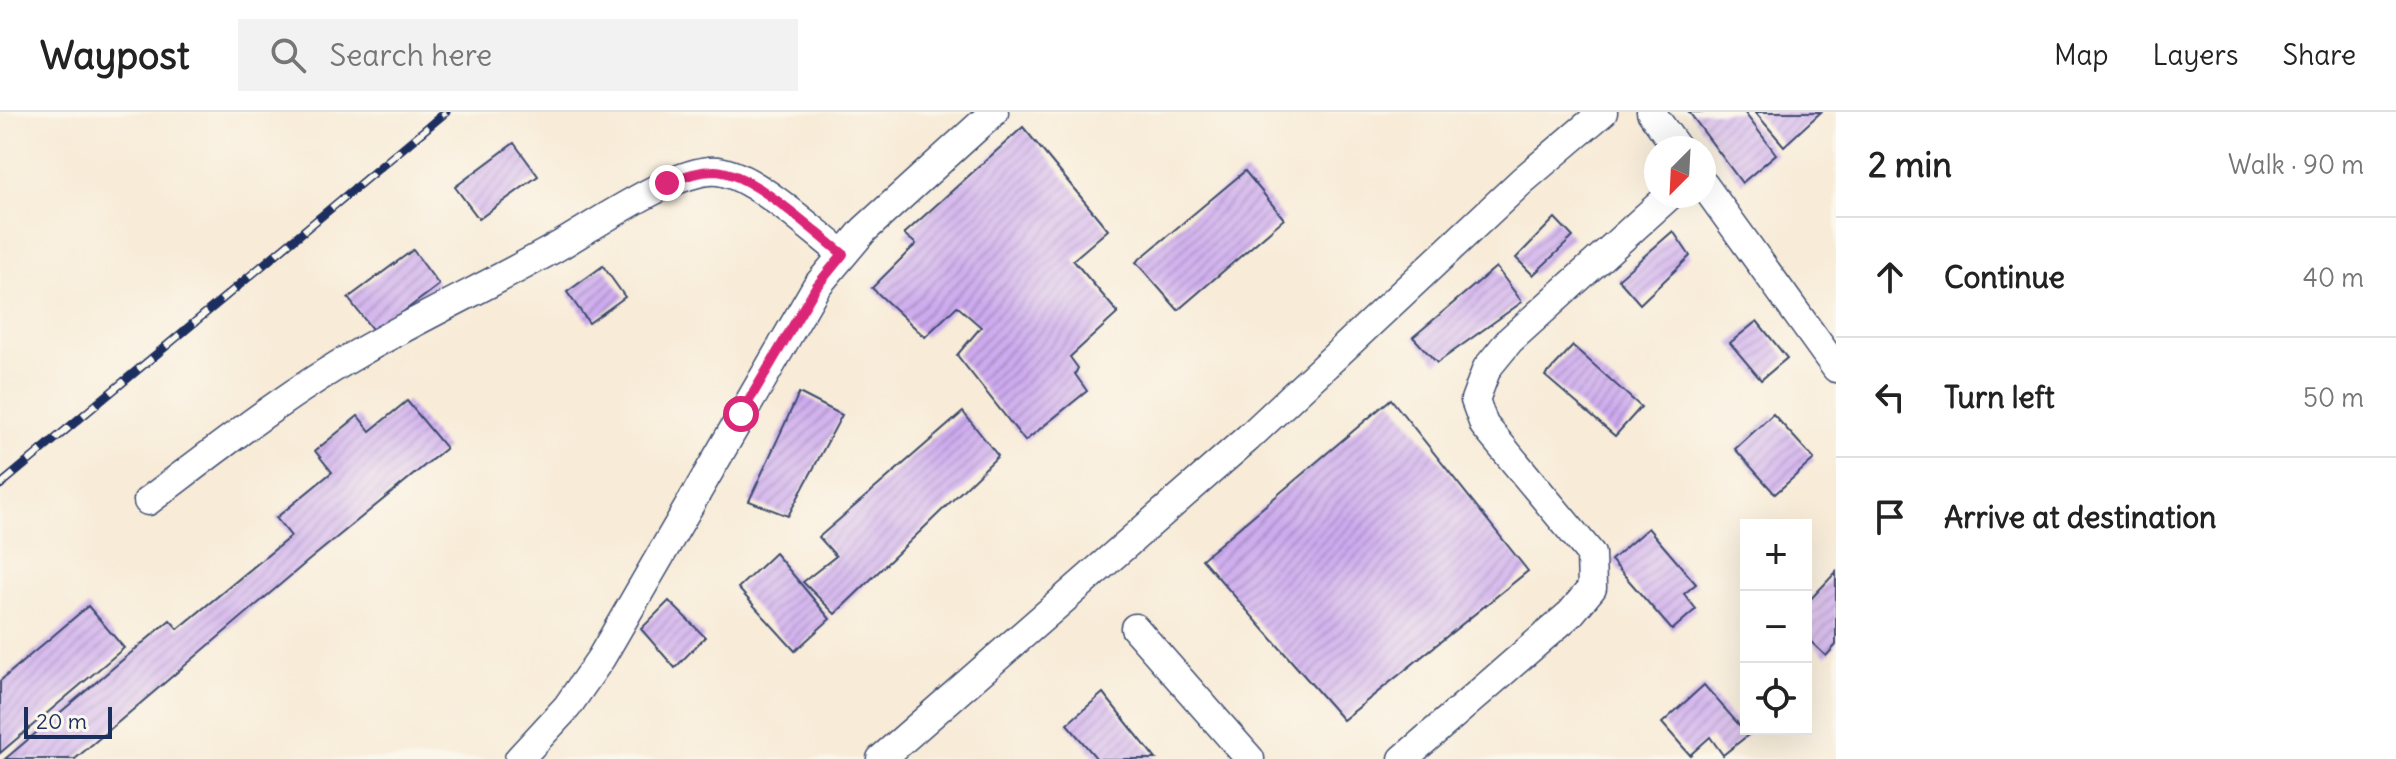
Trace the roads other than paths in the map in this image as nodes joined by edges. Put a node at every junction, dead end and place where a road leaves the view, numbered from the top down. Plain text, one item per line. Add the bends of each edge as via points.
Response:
1 (994, 112) edge
2 (1603, 112) edge
3 (1651, 112) edge
4 (1668, 136) edge
5 (1716, 202) edge
6 (1656, 208) edge
7 (843, 254) junction
8 (1836, 368) edge
9 (148, 501) dead end
10 (1135, 628) dead end
11 (519, 759) edge
12 (881, 759) edge
13 (1250, 759) edge
14 (1403, 759) edge

1 - 7 street
2 - 12 street via 1523,180 1248,438
3 - 4 street
5 - 8 street
6 - 14 street via 1510,340 1487,368 1475,400 1484,425 1591,554 1592,588 1571,613
7 - 9 street via 746,179 718,171 693,173 360,352 250,423
7 - 11 street via 816,287 601,658 567,707
10 - 13 street

